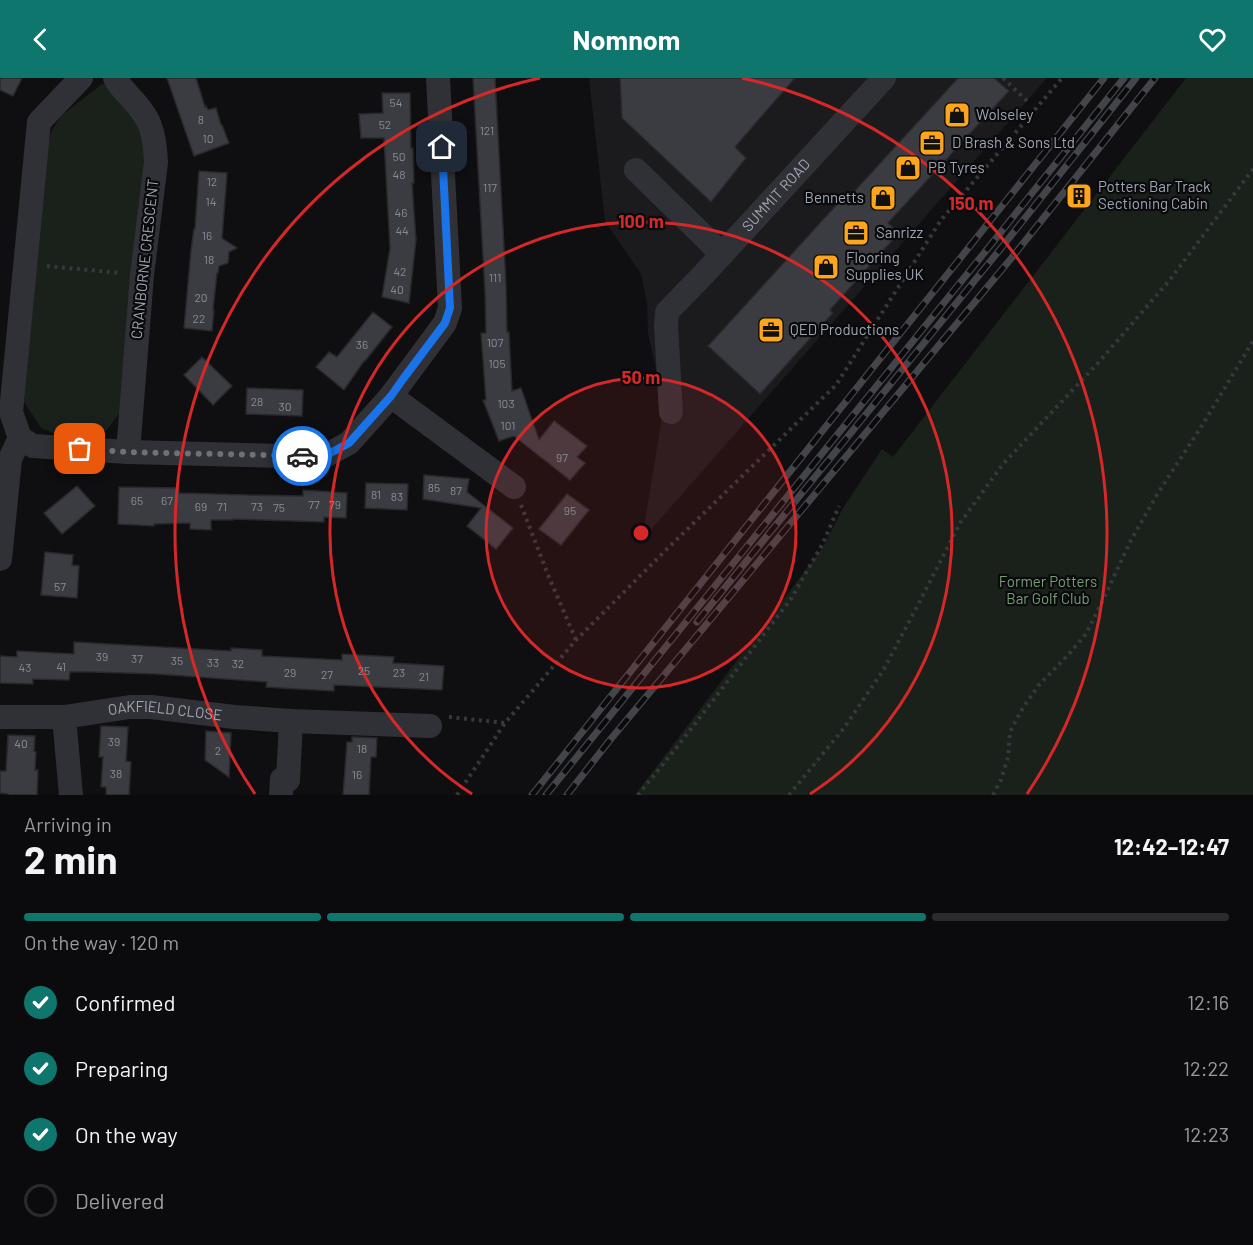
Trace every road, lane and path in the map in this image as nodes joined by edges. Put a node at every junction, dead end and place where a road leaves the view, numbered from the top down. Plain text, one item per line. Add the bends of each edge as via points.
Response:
1 (81, 78) edge
2 (115, 78) edge
3 (438, 78) edge
4 (884, 78) edge
5 (1003, 78) edge
6 (1062, 78) edge
7 (1027, 101) dead end
8 (1253, 169) edge
9 (636, 170) dead end
10 (722, 254) junction
11 (25, 264) junction
12 (142, 275) junction
13 (1253, 341) edge
14 (391, 396) junction
15 (671, 412) dead end
16 (20, 438) junction
17 (128, 452) junction
18 (514, 487) joint
19 (839, 506) dead end
20 (0, 559) edge
21 (576, 640) junction
22 (0, 717) edge
23 (64, 717) junction
24 (291, 721) junction
25 (505, 723) junction
26 (430, 726) joint
27 (71, 795) edge
28 (281, 795) edge
29 (457, 795) edge
30 (638, 795) edge
31 (789, 795) edge
32 (993, 795) edge

1 - 11 street via 39,122
2 - 12 street, CRANBORNE CRESCENT via 146,117 155,145
3 - 14 street via 450,308 445,323
4 - 10 street, SUMMIT ROAD
5 - 7 path
6 - 21 path via 941,220 836,385
8 - 31 path via 1169,280 1003,464 960,523 884,669 844,728
9 - 10 street
10 - 15 street, SUMMIT ROAD via 667,312
11 - 12 path
11 - 16 street via 11,412
12 - 17 street, CRANBORNE CRESCENT
13 - 32 path via 1131,540 1086,634 1021,711 1010,732 1008,756
14 - 17 street via 349,443 323,457
14 - 18 street
16 - 17 street via 33,446
16 - 20 street via 10,459
18 - 21 path
19 - 30 path via 823,543 790,599
21 - 25 path
22 - 23 street, OAKFIELD CLOSE
23 - 24 street, OAKFIELD CLOSE via 150,707
23 - 27 street
24 - 26 street, OAKFIELD CLOSE
24 - 28 street via 288,780 282,779
25 - 26 path via 446,716
25 - 29 path

